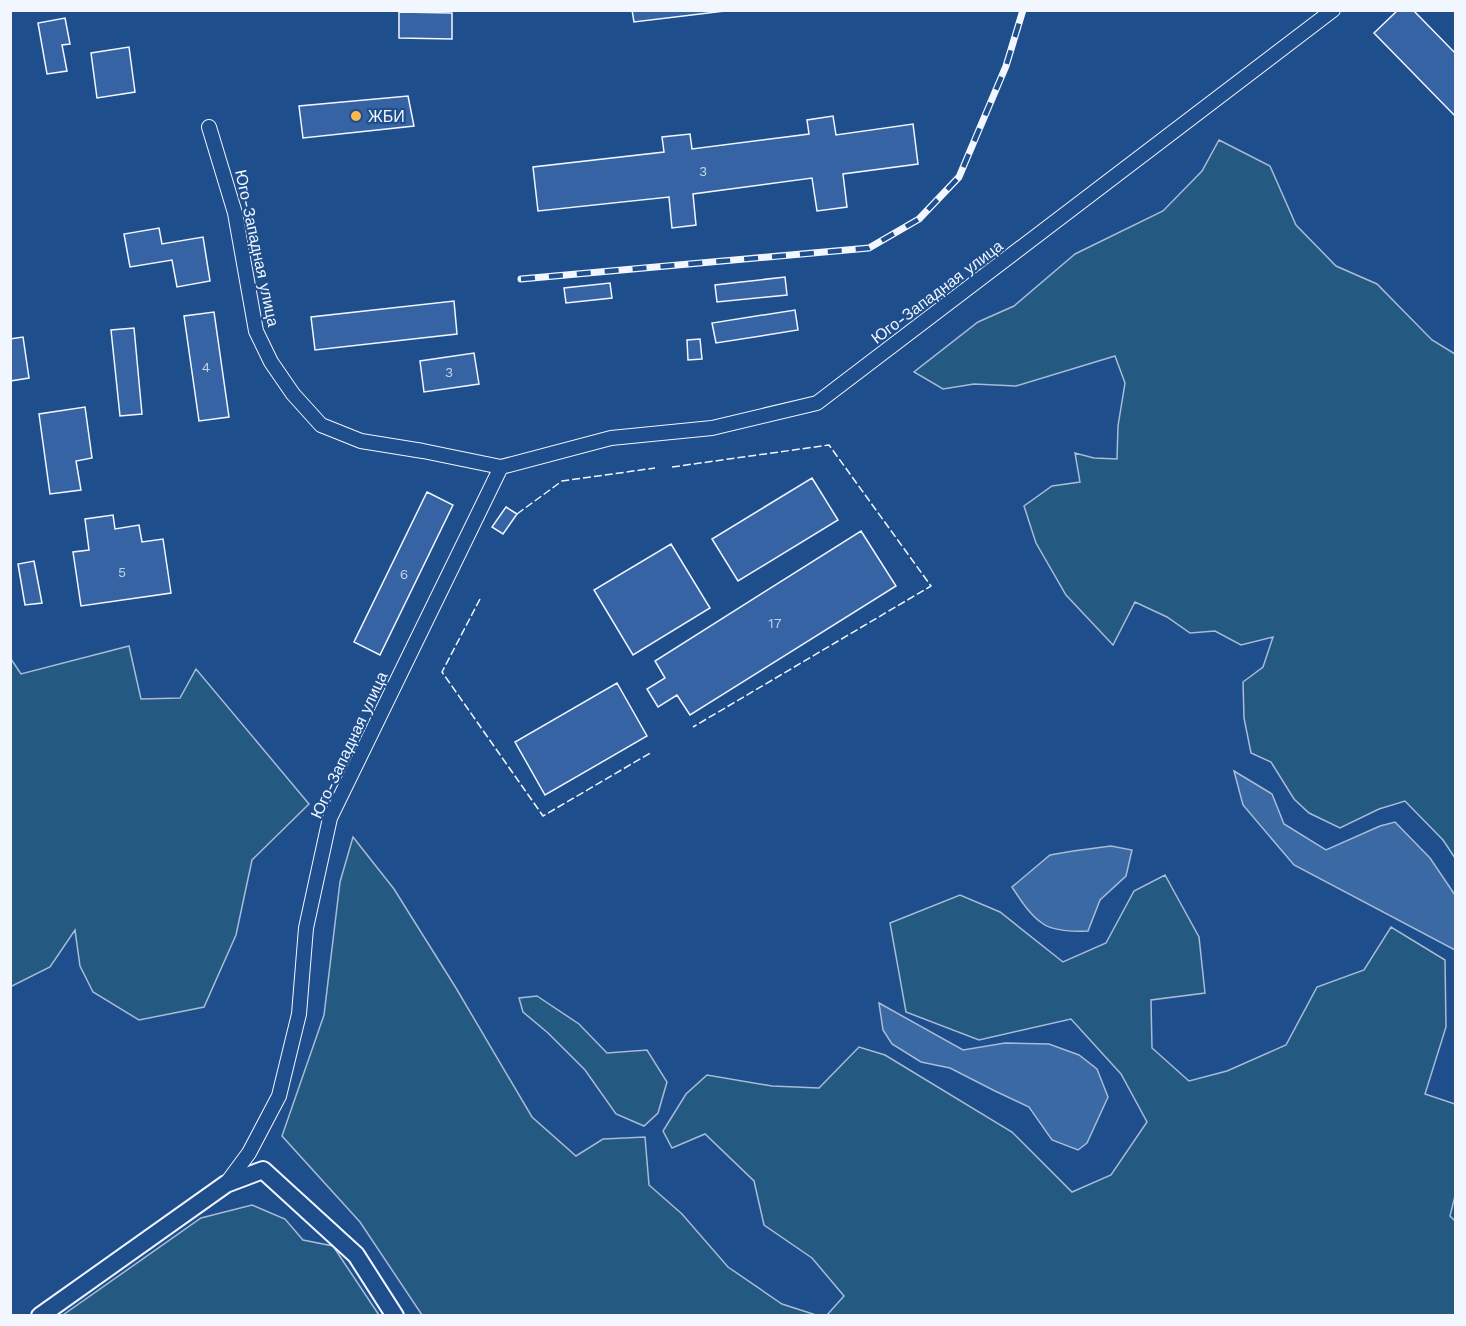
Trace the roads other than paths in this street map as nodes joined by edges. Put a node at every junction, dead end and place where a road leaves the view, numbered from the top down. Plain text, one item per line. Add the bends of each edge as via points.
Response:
1 (1334, 10) edge
2 (209, 127) dead end
3 (501, 467) junction
4 (249, 1153) junction
5 (263, 1170) junction
6 (226, 1184) junction
7 (40, 1316) edge
8 (395, 1316) edge

1 - 3 street, Юго-Западная улица via 817,403 712,428 611,438
2 - 3 street, Юго-Западная улица via 235,213 256,331 293,394 321,425 361,441
3 - 4 street, Юго-Западная улица via 330,818 306,928 299,1014 279,1096
4 - 5 street
4 - 6 street, Юго-Западная улица
5 - 6 street
5 - 8 street via 356,1255
6 - 7 street

